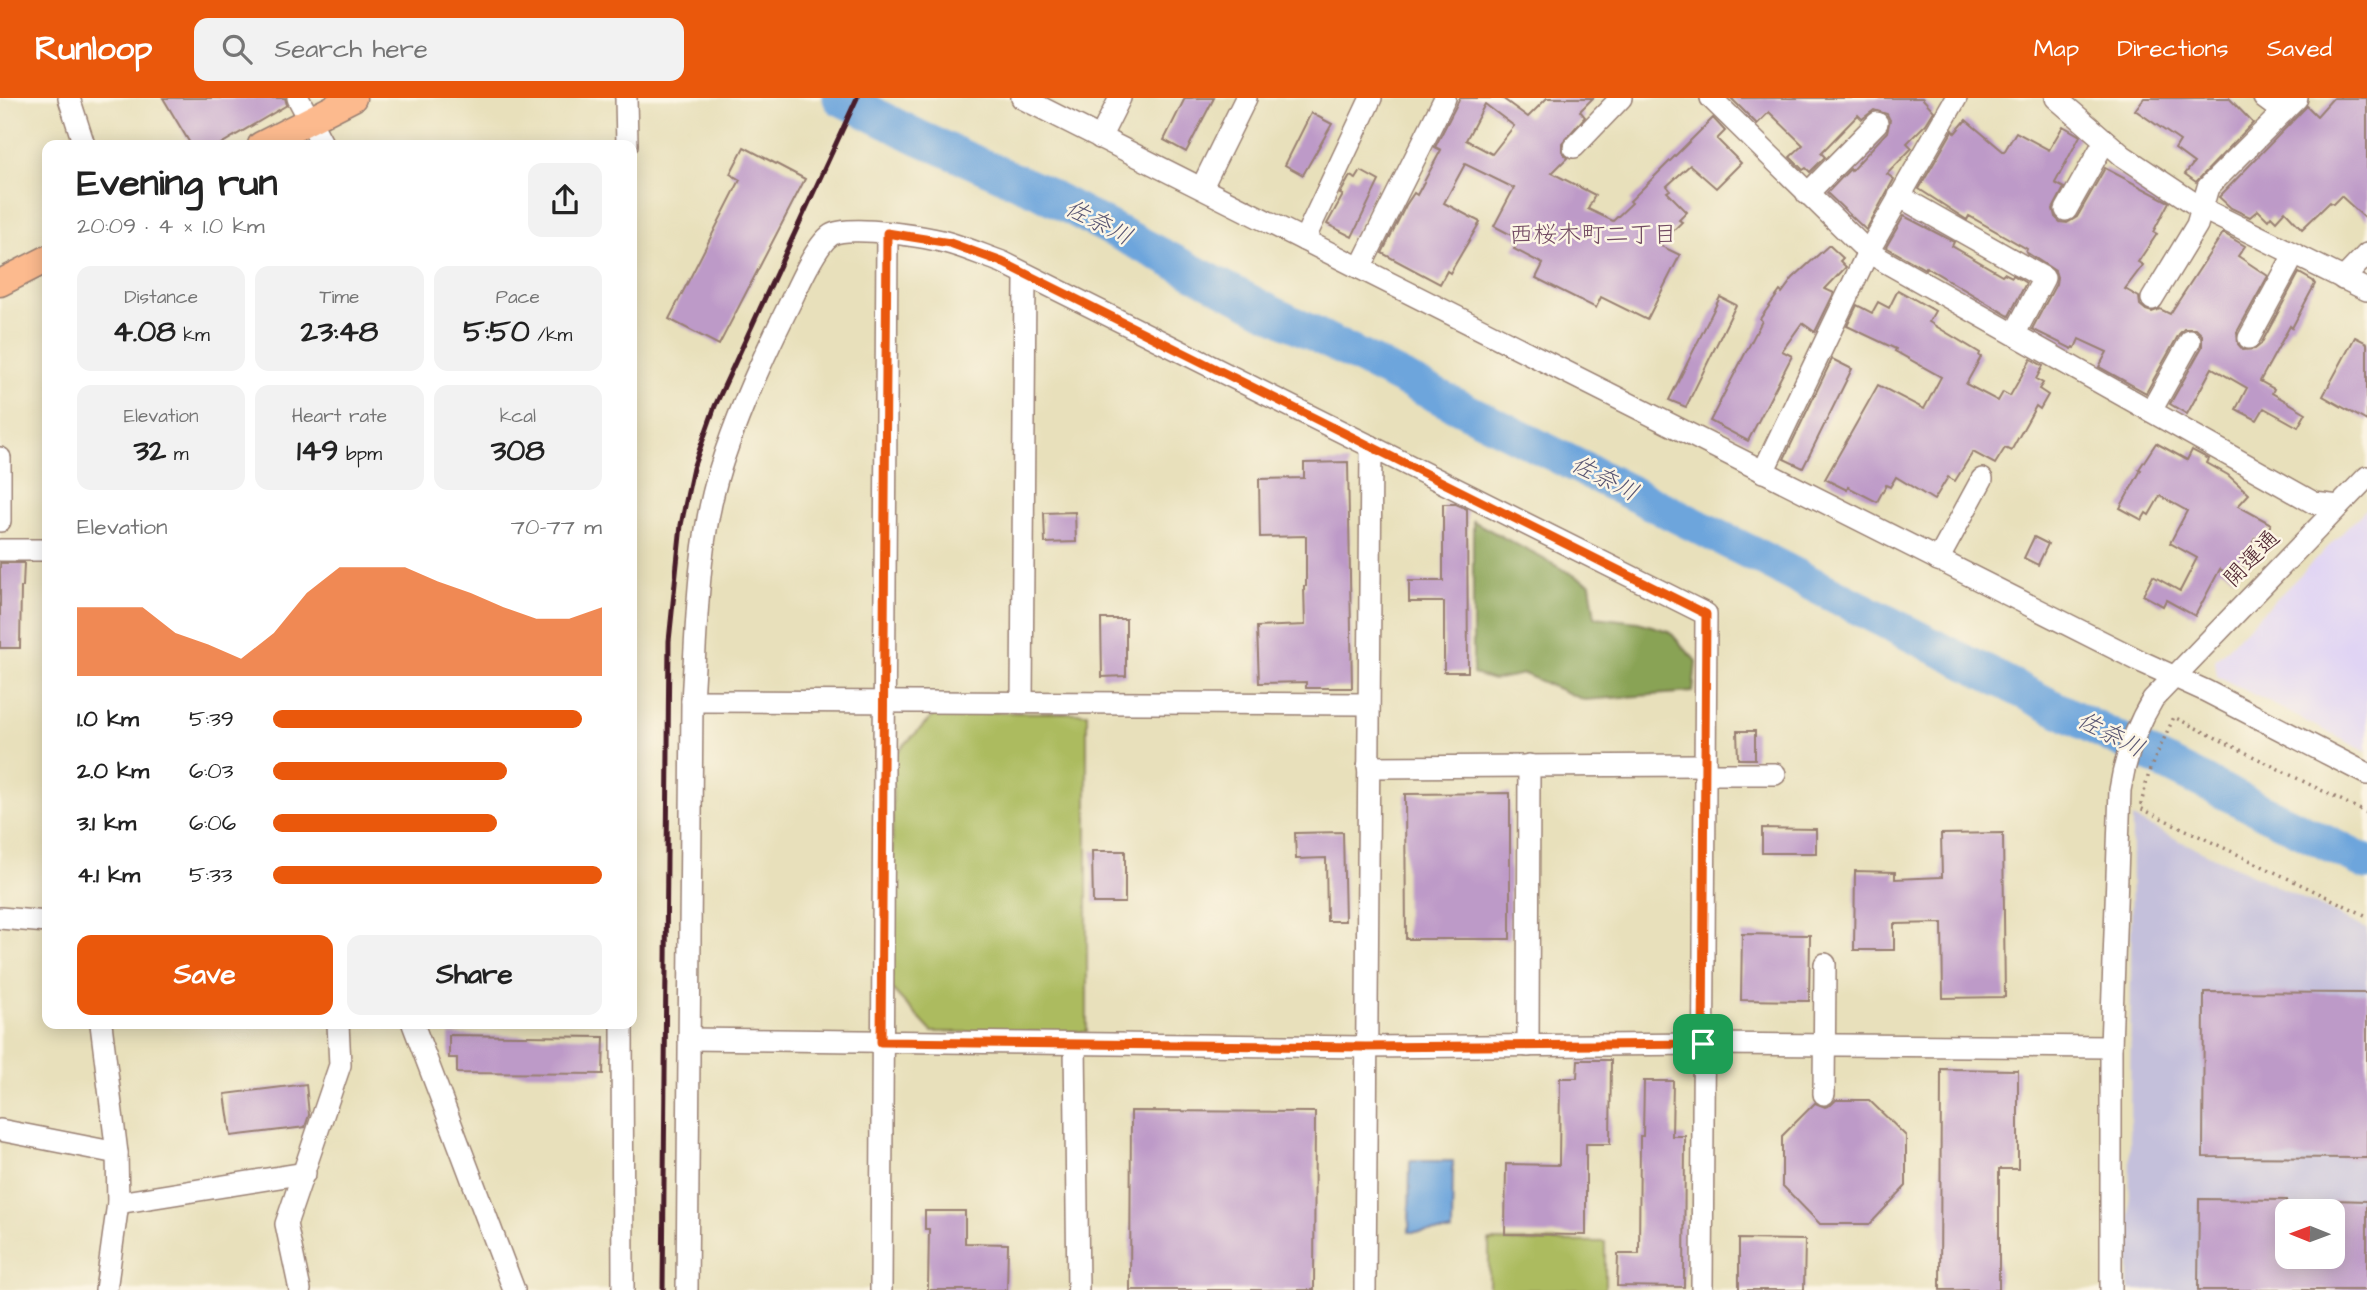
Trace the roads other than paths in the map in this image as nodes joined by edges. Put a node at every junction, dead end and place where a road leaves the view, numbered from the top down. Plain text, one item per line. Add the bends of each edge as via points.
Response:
1 (69, 98) edge
2 (353, 98) edge
3 (625, 98) edge
4 (1022, 98) edge
5 (1120, 98) edge
6 (1246, 98) edge
7 (1371, 98) edge
8 (1444, 98) edge
9 (1621, 98) edge
10 (1956, 98) edge
11 (2056, 98) edge
12 (2264, 98) edge
13 (1713, 99) edge
14 (2290, 105) edge
15 (305, 108) edge
16 (1877, 123) dead end
17 (1100, 138) junction
18 (82, 140) edge
19 (267, 140) edge
20 (321, 140) edge
21 (627, 140) edge
22 (2105, 141) junction
23 (1574, 147) dead end
24 (1202, 187) junction
25 (1807, 194) junction
26 (1899, 197) junction
27 (2202, 208) junction
28 (2066, 210) dead end
29 (887, 233) junction
30 (1304, 240) junction
31 (1868, 252) junction
32 (2367, 254) edge
33 (2294, 255) junction
34 (42, 262) edge
35 (1360, 268) junction
36 (1025, 274) junction
37 (2343, 279) junction
38 (0, 283) edge
39 (2367, 290) edge
40 (2152, 299) dead end
41 (2015, 332) junction
42 (2249, 338) dead end
43 (2190, 341) dead end
44 (2151, 411) junction
45 (1371, 446) junction
46 (0, 458) edge
47 (1763, 472) junction
48 (2367, 477) edge
49 (1982, 479) dead end
50 (2339, 506) junction
51 (0, 521) edge
52 (0, 550) edge
53 (42, 550) edge
54 (1938, 560) junction
55 (2175, 677) junction
56 (692, 701) junction
57 (1021, 702) junction
58 (885, 704) junction
59 (1368, 704) junction
60 (1529, 765) junction
61 (1368, 767) junction
62 (1705, 769) junction
63 (1775, 774) dead end
64 (2367, 774) edge
65 (0, 918) edge
66 (42, 922) edge
67 (1825, 964) dead end
68 (102, 1029) edge
69 (338, 1029) edge
70 (415, 1029) edge
71 (622, 1029) edge
72 (689, 1039) junction
73 (881, 1042) junction
74 (1075, 1044) junction
75 (1703, 1044) junction
76 (1825, 1044) junction
77 (1528, 1046) junction
78 (1366, 1047) junction
79 (2111, 1047) junction
80 (1824, 1094) dead end
81 (0, 1130) edge
82 (117, 1153) junction
83 (305, 1173) junction
84 (118, 1203) junction
85 (106, 1290) edge
86 (300, 1290) edge
87 (514, 1290) edge
88 (623, 1290) edge
89 (687, 1290) edge
90 (881, 1290) edge
91 (1077, 1290) edge
92 (1365, 1290) edge
93 (1702, 1290) edge
94 (2111, 1290) edge

1 - 18 street
2 - 15 main road
3 - 21 street
4 - 17 street
5 - 17 street
6 - 24 street
7 - 30 street
8 - 35 street
9 - 23 street
10 - 26 street
11 - 22 street
12 - 14 street
13 - 25 street
14 - 27 street via 2208,187
15 - 19 main road
15 - 20 street
16 - 25 street
17 - 24 street
22 - 27 street
22 - 28 street
24 - 30 street
25 - 31 street
26 - 31 street
26 - 41 street via 2044,278
27 - 33 street
27 - 40 street via 2197,225
29 - 36 street via 950,243
29 - 56 street via 848,230 830,236 809,264 759,365 720,471 708,525
29 - 58 street
30 - 35 street
31 - 41 street
31 - 47 street
32 - 37 street
33 - 37 street
33 - 42 street
34 - 38 main road
35 - 47 street
36 - 45 street
36 - 57 street
37 - 39 street
41 - 44 street
43 - 44 street
44 - 50 street via 2314,503
45 - 59 street
45 - 62 street via 1706,614
46 - 51 street
47 - 54 street
48 - 50 street, 開運通
49 - 54 street
50 - 55 street, 開運通
52 - 53 street
54 - 55 street
55 - 64 street
55 - 79 street, 開運通 via 2147,709 2123,766
56 - 58 street
56 - 72 street
57 - 58 street
57 - 59 street
58 - 73 street
59 - 61 street
60 - 61 street
60 - 62 street
60 - 77 street
61 - 78 street
62 - 63 street
62 - 75 street
65 - 66 street
67 - 76 street
68 - 82 street
69 - 83 street via 340,1065
70 - 87 street
71 - 88 street
72 - 73 street
72 - 89 street
73 - 74 street
73 - 90 street
74 - 78 street
74 - 91 street
75 - 76 street
75 - 77 street
75 - 93 street
76 - 79 street
76 - 80 street
77 - 78 street
78 - 92 street
79 - 94 street, 開運通
81 - 82 street
82 - 84 street
83 - 84 street
83 - 86 street via 286,1224
84 - 85 street

